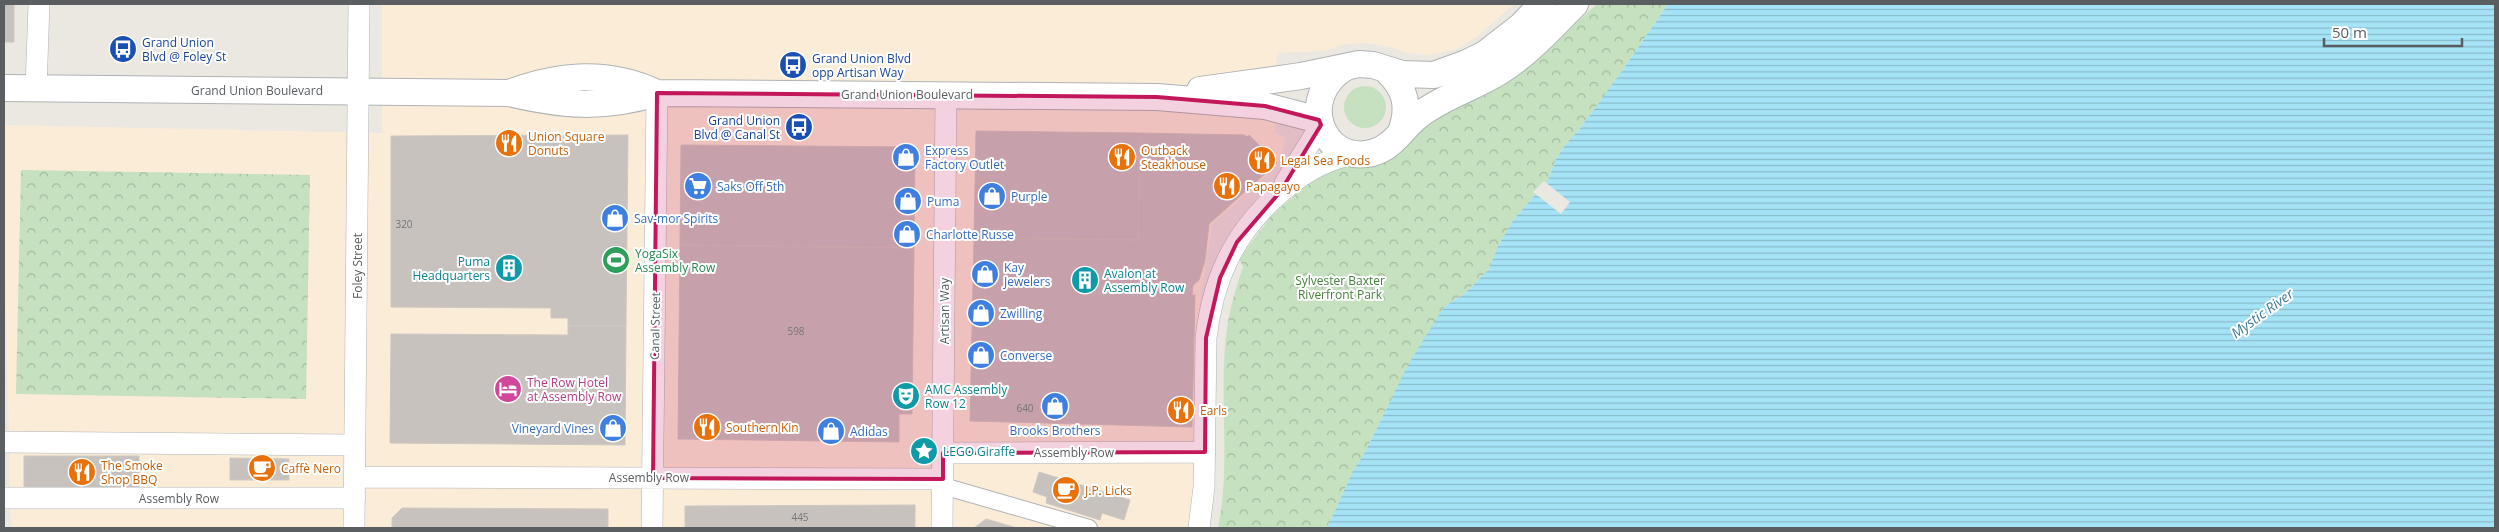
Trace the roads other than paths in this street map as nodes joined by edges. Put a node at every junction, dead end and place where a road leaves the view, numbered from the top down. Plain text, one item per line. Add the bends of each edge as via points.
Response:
1 (39, 4) edge
2 (359, 4) edge
3 (1542, 4) edge
4 (1576, 4) edge
5 (1346, 67) junction
6 (1387, 71) junction
7 (4, 88) edge
8 (36, 89) junction
9 (358, 91) junction
10 (657, 93) junction
11 (946, 94) junction
12 (1157, 97) junction
13 (1320, 123) junction
14 (1401, 132) junction
15 (1360, 154) junction
16 (1280, 192) junction
17 (4, 442) edge
18 (354, 446) junction
19 (1205, 452) junction
20 (943, 453) junction
21 (653, 478) junction
22 (943, 482) junction
23 (355, 487) junction
24 (4, 498) edge
25 (354, 528) edge
26 (652, 528) edge
27 (942, 528) edge
28 (1089, 528) edge
29 (1199, 528) edge

1 - 8 street
2 - 9 street, Foley Street
3 - 6 street via 1504,40 1467,63 1434,75
4 - 14 street via 1517,60 1483,82 1423,112
5 - 6 street via 1374,65
5 - 12 street, Grand Union Boulevard
5 - 13 street via 1334,74 1320,95
6 - 14 street via 1400,86 1407,105
7 - 8 street, Grand Union Boulevard
8 - 9 street, Grand Union Boulevard
9 - 10 street, Grand Union Boulevard via 509,93 549,102 597,104 634,100
9 - 18 street, Foley Street
10 - 11 street, Grand Union Boulevard
10 - 21 street, Canal Street
11 - 12 street, Grand Union Boulevard
11 - 20 street, Artisan Way
12 - 13 street, Grand Union Boulevard via 1265,106
13 - 15 street via 1336,145
13 - 16 street
14 - 15 street via 1384,148
15 - 16 street via 1318,164
16 - 19 street via 1237,242 1213,298 1206,338
17 - 18 street
18 - 23 street, Foley Street
19 - 20 street, Assembly Row
19 - 29 street
20 - 22 street, Artisan Way
21 - 22 street, Assembly Row
21 - 23 street, Assembly Row
21 - 26 street, Canal Street
22 - 27 street, Artisan Way
22 - 28 street, Assembly Row
23 - 24 street, Assembly Row
23 - 25 street, Foley Street

